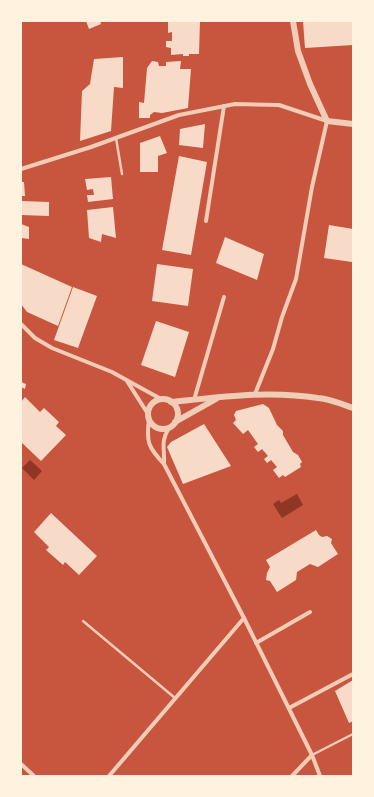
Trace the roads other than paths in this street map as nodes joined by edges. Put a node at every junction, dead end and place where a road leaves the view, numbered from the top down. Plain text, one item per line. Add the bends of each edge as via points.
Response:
1 (293, 21) edge
2 (224, 106) junction
3 (327, 121) junction
4 (353, 124) edge
5 (115, 138) junction
6 (21, 169) edge
7 (122, 174) dead end
8 (206, 221) dead end
9 (224, 298) dead end
10 (21, 324) edge
11 (125, 379) junction
12 (255, 394) junction
13 (219, 397) junction
14 (161, 400) junction
15 (194, 400) junction
16 (171, 402) junction
17 (353, 408) edge
18 (148, 416) junction
19 (175, 422) junction
20 (169, 428) junction
21 (164, 464) junction
22 (310, 612) dead end
23 (244, 618) junction
24 (82, 621) dead end
25 (256, 643) junction
26 (353, 674) edge
27 (176, 699) junction
28 (289, 708) junction
29 (353, 734) edge
30 (312, 755) junction
31 (21, 764) edge
32 (34, 776) edge
33 (109, 776) edge
34 (292, 776) edge
35 (320, 776) edge

1 - 3 street via 298,52
2 - 3 street via 279,105
2 - 5 street via 179,115
2 - 8 street
3 - 4 street
3 - 12 street via 312,187 296,279
5 - 6 street
5 - 7 lane
9 - 15 street
10 - 11 street via 35,338 52,348
11 - 14 street
11 - 18 street
12 - 13 street
12 - 17 street via 290,394 319,398
13 - 15 street
13 - 19 street
14 - 16 street
14 - 18 street via 150,406
15 - 16 street
16 - 19 street via 177,414
18 - 20 street via 151,423 159,429
18 - 21 street via 149,445
19 - 20 street
20 - 21 street via 163,442
21 - 23 street
22 - 25 street
23 - 25 street
23 - 27 street
24 - 27 lane
25 - 28 street
26 - 28 street
27 - 33 street
28 - 30 street
29 - 30 lane
30 - 34 street
30 - 35 street
31 - 32 street

